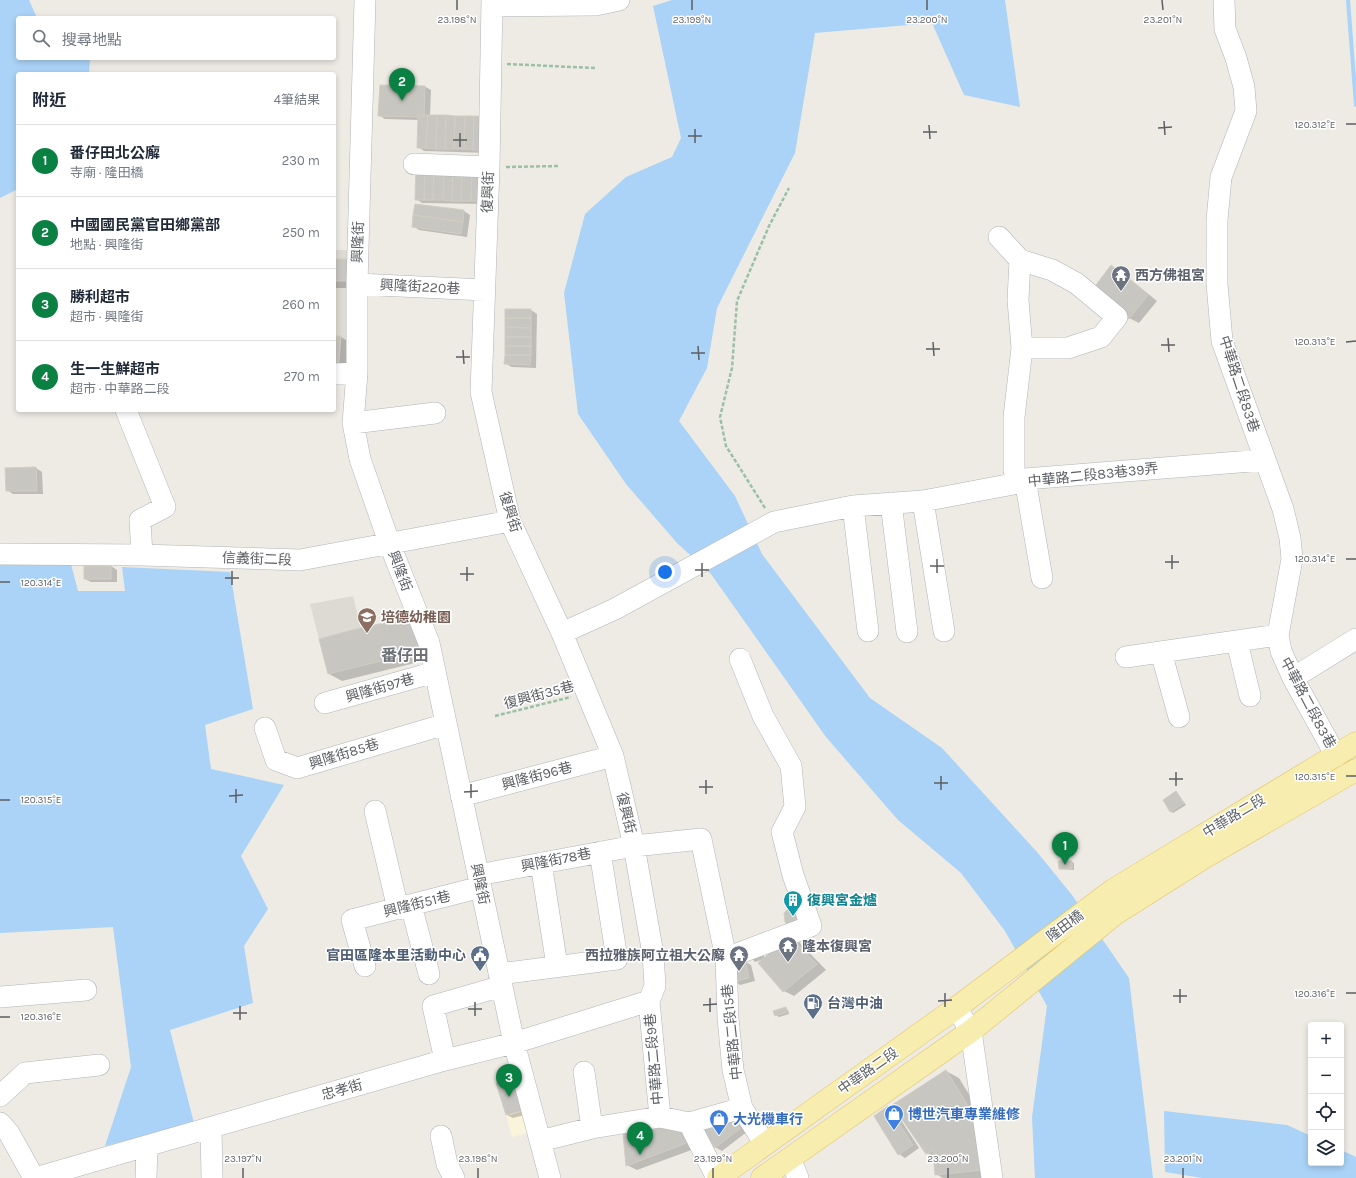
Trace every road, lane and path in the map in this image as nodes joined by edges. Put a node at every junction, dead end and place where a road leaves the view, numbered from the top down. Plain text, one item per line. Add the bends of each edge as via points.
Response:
1 (365, 0) edge
2 (619, 0) edge
3 (1224, 0) edge
4 (492, 3) edge
5 (491, 64) junction
6 (596, 68) dead end
7 (414, 164) dead end
8 (560, 166) dead end
9 (489, 167) junction
10 (789, 188) dead end
11 (999, 237) dead end
12 (1020, 260) junction
13 (357, 284) junction
14 (484, 290) junction
15 (1022, 348) junction
16 (357, 373) junction
17 (336, 374) edge
18 (127, 412) edge
19 (435, 413) dead end
20 (353, 423) junction
21 (1264, 460) junction
22 (1022, 481) junction
23 (923, 501) junction
24 (891, 503) junction
25 (853, 506) junction
26 (510, 521) junction
27 (774, 522) junction
28 (390, 545) junction
29 (0, 554) edge
30 (142, 554) junction
31 (1042, 578) dead end
32 (868, 631) dead end
33 (944, 631) dead end
34 (907, 632) dead end
35 (562, 633) junction
36 (1278, 635) junction
37 (1356, 640) edge
38 (1237, 642) junction
39 (1161, 652) junction
40 (1126, 657) dead end
41 (740, 659) dead end
42 (435, 672) junction
43 (1293, 678) junction
44 (587, 692) junction
45 (1250, 696) dead end
46 (325, 703) dead end
47 (495, 716) dead end
48 (1179, 717) dead end
49 (446, 724) junction
50 (265, 728) dead end
51 (1356, 743) edge
52 (613, 756) junction
53 (1336, 756) junction
54 (1356, 770) edge
55 (461, 796) junction
56 (375, 810) dead end
57 (701, 838) joint
58 (634, 846) junction
59 (600, 852) junction
60 (541, 863) junction
61 (479, 881) junction
62 (1113, 890) joint
63 (405, 907) junction
64 (1115, 914) joint
65 (726, 958) junction
66 (1016, 963) joint
67 (365, 966) dead end
68 (557, 966) junction
69 (429, 974) dead end
70 (500, 980) junction
71 (1031, 982) joint
72 (86, 990) dead end
73 (0, 998) edge
74 (649, 1001) junction
75 (956, 1008) junction
76 (971, 1031) junction
77 (514, 1042) junction
78 (445, 1060) junction
79 (99, 1065) dead end
80 (584, 1072) dead end
81 (0, 1096) edge
82 (742, 1108) junction
83 (660, 1117) junction
84 (0, 1122) edge
85 (689, 1123) junction
86 (211, 1128) junction
87 (592, 1128) junction
88 (441, 1136) dead end
89 (540, 1140) junction
90 (765, 1144) junction
91 (147, 1146) junction
92 (790, 1158) junction
93 (35, 1178) edge
94 (146, 1178) edge
95 (212, 1178) edge
96 (454, 1178) edge
97 (550, 1178) edge
98 (718, 1178) edge
99 (762, 1178) edge
100 (798, 1178) edge
101 (992, 1178) edge

1 - 13 street, 興隆街
2 - 4 street via 596,5
3 - 21 street, 中華路二段83巷 via 1225,29 1242,80 1246,111 1221,177 1217,220 1217,284 1222,341
4 - 5 street, 復興街
5 - 6 path
5 - 9 street, 復興街
7 - 9 street
8 - 9 path
9 - 14 street, 復興街
10 - 27 path via 769,226 738,301 732,368 720,417 726,446
11 - 12 street
12 - 15 street via 1018,300
12 - 15 street via 1052,270 1076,283 1117,316 1101,337 1068,348
13 - 14 street, 興隆街220巷
13 - 16 street, 興隆街
14 - 26 street, 復興街 via 481,392
15 - 22 street via 1014,417 1014,470
16 - 17 street
16 - 20 street, 興隆街
18 - 30 street via 166,507 140,520
19 - 20 street
20 - 28 street, 興隆街 via 360,459
21 - 22 street, 中華路二段83巷39弄
21 - 36 street, 中華路二段83巷 via 1283,509 1292,559
22 - 23 street, 中華路二段83巷39弄
22 - 31 street
23 - 24 street, 中華路二段83巷39弄
23 - 33 street
24 - 25 street, 中華路二段83巷39弄
24 - 34 street
25 - 27 street, 中華路二段83巷39弄
25 - 32 street
26 - 28 street, 信義街二段
26 - 35 street, 復興街
27 - 35 street, 中華路二段83巷39弄 via 615,609
28 - 30 street, 信義街二段 via 300,560
28 - 42 street, 興隆街 via 429,643
29 - 30 street, 信義街二段
35 - 44 street, 復興街
36 - 38 street
36 - 43 street, 中華路二段83巷 via 1281,651
37 - 43 street
38 - 39 street
38 - 45 street
39 - 40 street
39 - 48 street
41 - 65 street via 763,716 791,766 795,807 782,832 793,875 811,926
42 - 46 street, 興隆街97巷
42 - 49 street, 興隆街
43 - 53 street, 中華路二段83巷
44 - 47 path, 復興街35巷
44 - 52 street, 復興街
49 - 50 street, 興隆街85巷 via 297,768 276,760
49 - 55 street, 興隆街
51 - 53 main road, 中華路二段
52 - 55 street, 興隆街96巷
52 - 58 street, 復興街
53 - 62 main road, 中華路二段
54 - 64 main road, 中華路二段 via 1205,857
55 - 61 street, 興隆街
56 - 63 street
57 - 58 street, 興隆街78巷
57 - 65 street, 中華路二段15巷
58 - 59 street, 興隆街78巷
58 - 74 street, 復興街 via 653,954 655,986
59 - 60 street, 興隆街78巷
59 - 68 street via 617,959
60 - 61 street, 興隆街78巷
60 - 68 street
61 - 63 street, 興隆街51巷
61 - 70 street, 興隆街
62 - 66 main road, 隆田橋
63 - 67 street, 興隆街51巷 via 352,920
63 - 69 street
64 - 71 main road, 隆田橋
65 - 82 street, 中華路二段15巷 via 733,1070
66 - 75 main road, 中華路二段
68 - 70 street
70 - 77 street, 興隆街
70 - 78 street via 433,1006
71 - 76 main road, 中華路二段
72 - 73 street
74 - 77 street, 忠孝街
74 - 83 street, 中華路二段9巷
75 - 76 street
75 - 90 main road, 中華路二段
76 - 92 main road, 中華路二段
76 - 101 street
77 - 78 street, 忠孝街
77 - 89 street, 興隆街
78 - 86 street, 忠孝街
79 - 81 street via 25,1073
80 - 87 street
82 - 85 street
82 - 90 street, 中華路二段15巷
83 - 85 street
83 - 87 street
84 - 93 street
85 - 98 street
86 - 91 street, 忠孝街
86 - 95 street
87 - 89 street
88 - 96 street
89 - 97 street, 興隆街
90 - 98 main road, 中華路二段
91 - 93 street, 忠孝街
91 - 94 street
92 - 99 main road, 中華路二段
92 - 100 street

